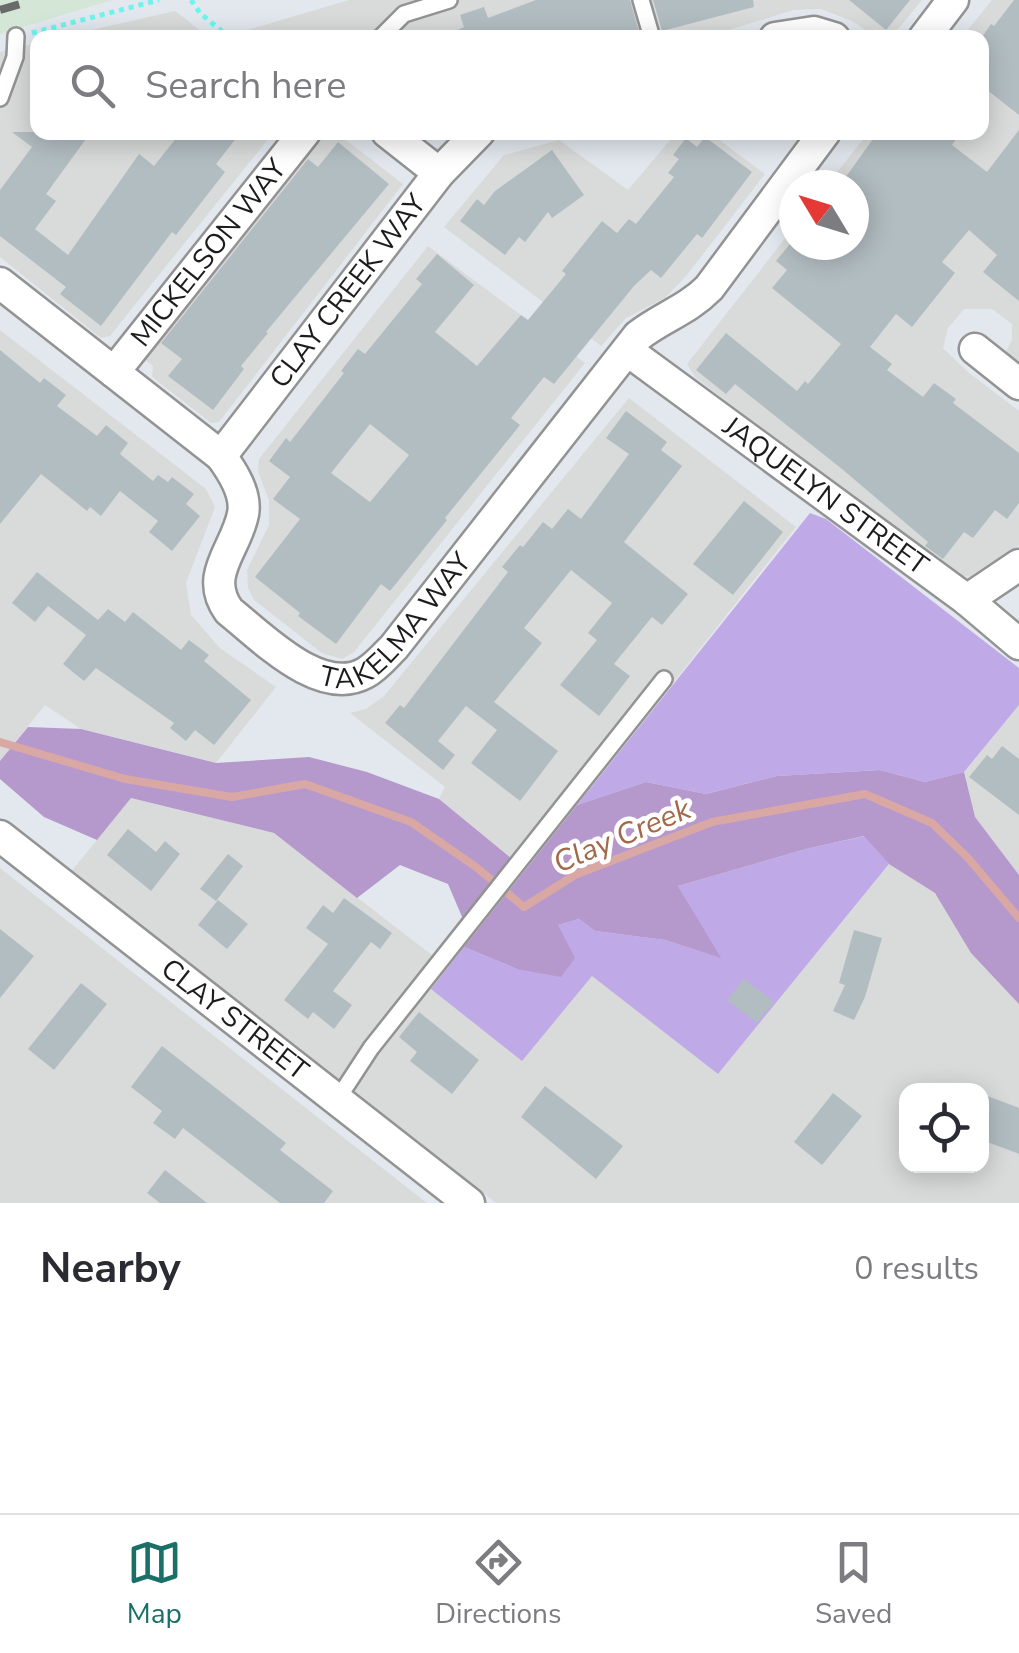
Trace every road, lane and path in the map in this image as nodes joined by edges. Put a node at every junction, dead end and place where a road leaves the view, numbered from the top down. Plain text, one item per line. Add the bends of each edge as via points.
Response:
1 (159, 0) edge
2 (191, 0) edge
3 (449, 0) edge
4 (641, 0) edge
5 (953, 0) edge
6 (40, 30) edge
7 (220, 30) edge
8 (386, 30) edge
9 (650, 30) edge
10 (930, 30) edge
11 (30, 32) edge
12 (16, 36) joint
13 (0, 98) edge
14 (300, 140) edge
15 (397, 140) edge
16 (471, 140) edge
17 (819, 140) edge
18 (439, 172) junction
19 (0, 282) edge
20 (975, 349) dead end
21 (628, 352) junction
22 (114, 372) junction
23 (1019, 384) edge
24 (221, 456) junction
25 (1019, 565) edge
26 (967, 600) junction
27 (1019, 644) edge
28 (664, 679) dead end
29 (0, 836) edge
30 (337, 1100) junction
31 (469, 1203) edge

1 - 6 path
2 - 7 path
3 - 8 lane via 404,14
4 - 9 lane
5 - 10 street
11 - 12 path
12 - 13 lane
14 - 22 street, MICKELSON WAY
15 - 18 street
16 - 18 street, CLAY CREEK WAY
17 - 21 street, TAKELMA WAY via 709,288 689,308 653,324
18 - 24 street, CLAY CREEK WAY
19 - 22 street, TAKELMA WAY
20 - 23 street
21 - 24 street, TAKELMA WAY via 394,647 364,674 348,679 316,676 222,600 218,575 243,500
21 - 26 street, JAQUELYN STREET
22 - 24 street, TAKELMA WAY
25 - 26 street
26 - 27 street, JAQUELYN STREET
28 - 30 lane via 371,1048
29 - 30 street, CLAY STREET
30 - 31 street, CLAY STREET

